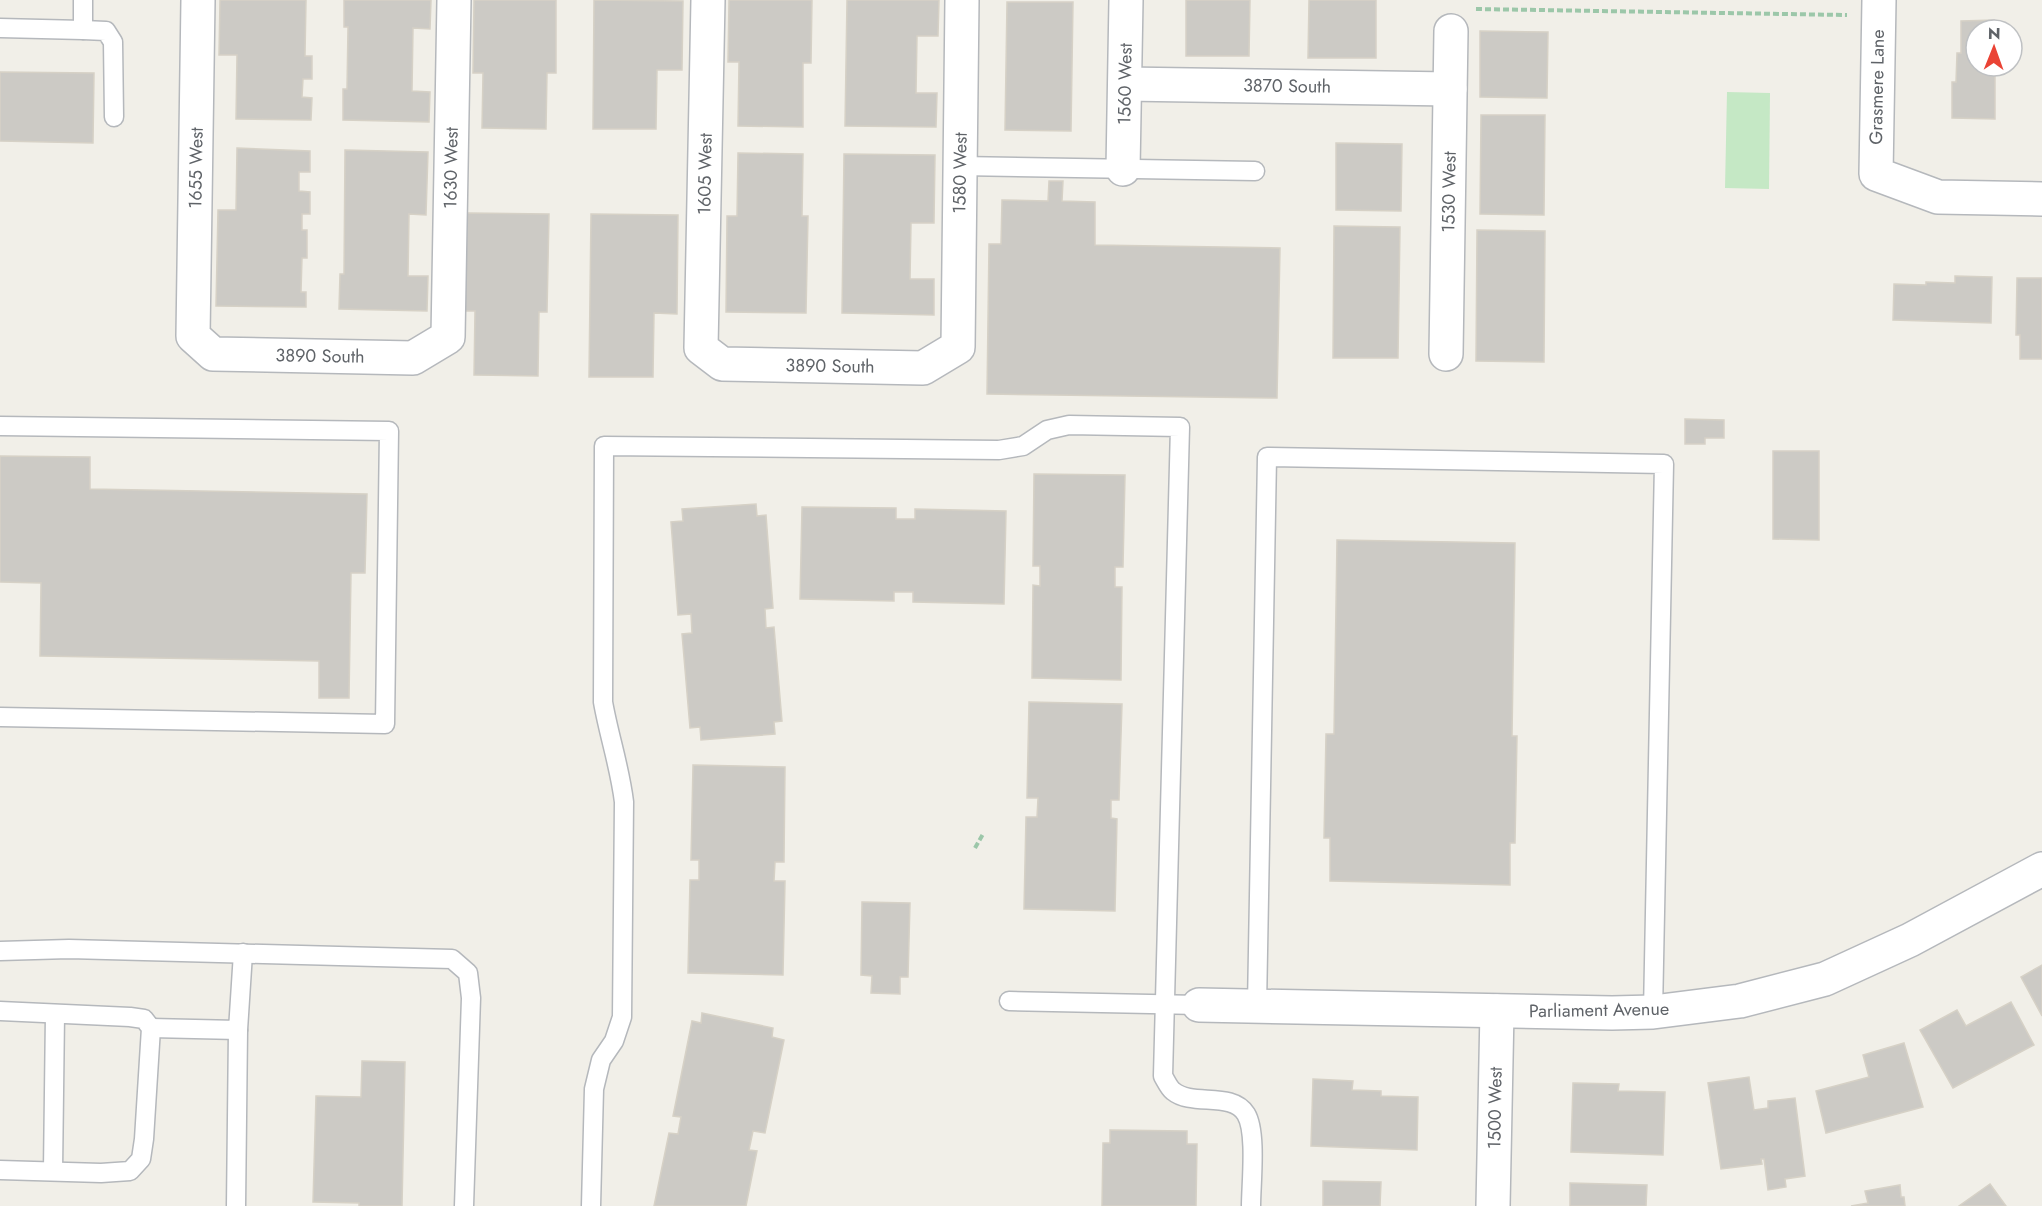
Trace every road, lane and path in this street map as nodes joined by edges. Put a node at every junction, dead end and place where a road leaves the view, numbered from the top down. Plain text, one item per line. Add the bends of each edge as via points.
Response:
1 (83, 0) edge
2 (198, 0) edge
3 (454, 0) edge
4 (708, 0) edge
5 (962, 0) edge
6 (1126, 0) edge
7 (1879, 8) edge
8 (0, 28) edge
9 (83, 30) junction
10 (1451, 31) joint
11 (1125, 84) junction
12 (1450, 89) junction
13 (114, 117) dead end
14 (960, 166) junction
15 (1123, 169) junction
16 (1255, 171) dead end
17 (2042, 199) edge
18 (193, 336) joint
19 (448, 337) joint
20 (958, 346) joint
21 (701, 348) joint
22 (1446, 354) dead end
23 (0, 426) edge
24 (0, 717) edge
25 (983, 834) dead end
26 (975, 848) dead end
27 (2042, 869) edge
28 (0, 951) edge
29 (243, 953) junction
30 (1009, 1001) dead end
31 (1165, 1004) junction
32 (1198, 1005) joint
33 (1257, 1006) junction
34 (0, 1011) edge
35 (1497, 1011) junction
36 (1653, 1012) junction
37 (56, 1014) junction
38 (151, 1028) junction
39 (238, 1029) junction
40 (0, 1170) edge
41 (53, 1171) junction
42 (236, 1206) edge
43 (464, 1206) edge
44 (591, 1206) edge
45 (1251, 1206) edge
46 (1493, 1206) edge

1 - 9 lane
2 - 18 street, 1655 West
3 - 19 street, 1630 West
4 - 21 street, 1605 West
5 - 14 street, 1580 West
6 - 11 street, 1560 West
7 - 10 path via 1450,8
7 - 17 street, Grasmere Lane via 1876,174 1938,197
8 - 9 lane
9 - 13 lane via 106,31 113,42
10 - 12 street, 1530 West
11 - 12 street, 3870 South
11 - 15 street, 1560 West
12 - 22 street, 1530 West
14 - 15 lane
14 - 20 street, 1580 West
15 - 16 lane
18 - 19 street, 3890 South via 213,354 413,358
20 - 21 street, 3890 South via 923,368 722,364
23 - 24 lane via 389,431 386,724
25 - 26 path
27 - 36 street, Parliament Avenue via 1910,940 1825,979 1740,1001
28 - 29 lane
29 - 39 lane
29 - 43 lane via 452,959 468,973 471,998
30 - 31 lane
31 - 32 lane
31 - 44 lane via 1180,427 1069,425 1047,430 1023,446 999,450 604,446 603,702 624,802 622,1017 614,1041 601,1060 594,1089
31 - 45 lane via 1163,1076 1172,1090 1185,1098 1219,1100 1238,1106 1246,1114 1252,1136
32 - 33 street, Parliament Avenue
33 - 35 street, Parliament Avenue
33 - 36 lane via 1267,457 1278,457 1664,464
34 - 37 lane
35 - 36 street, Parliament Avenue
35 - 46 street, 1500 West
37 - 38 lane via 144,1019
37 - 41 lane
38 - 39 lane
38 - 41 lane via 141,1159 130,1171
39 - 42 lane
40 - 41 lane

